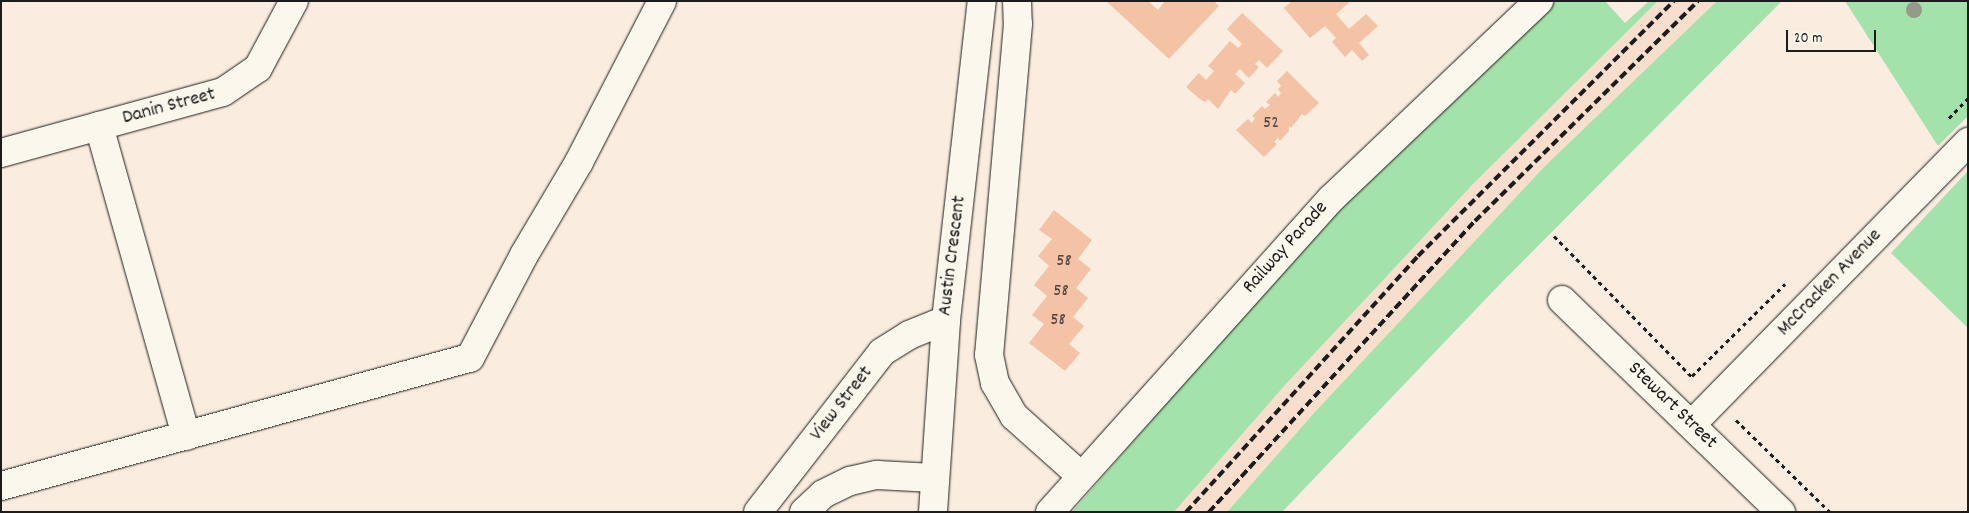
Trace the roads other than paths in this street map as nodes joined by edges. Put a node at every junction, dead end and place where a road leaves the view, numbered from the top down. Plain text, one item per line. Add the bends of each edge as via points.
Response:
1 (294, 1) edge
2 (662, 1) edge
3 (982, 1) edge
4 (1017, 1) edge
5 (1539, 1) edge
6 (99, 126) junction
7 (1968, 142) edge
8 (1, 153) edge
9 (1562, 300) dead end
10 (946, 320) junction
11 (1692, 424) junction
12 (186, 436) junction
13 (1080, 475) junction
14 (934, 478) junction
15 (1, 486) edge
16 (758, 512) edge
17 (804, 512) edge
18 (933, 512) edge
19 (1050, 512) edge
20 (1781, 512) edge

1 - 6 street, Danin Street via 258,68 223,92
2 - 12 street via 579,162 524,255 470,358
3 - 10 street, Austin Crescent
4 - 13 street via 1018,24 989,355 995,383 1014,416
5 - 13 street, Railway Parade via 1332,198
6 - 8 street, Danin Street
6 - 12 street
7 - 11 street, McCracken Avenue
9 - 11 street, Stewart Street
10 - 14 street, Austin Crescent
10 - 16 street, View Street via 909,335 882,352
11 - 20 street, Stewart Street
12 - 15 street
13 - 19 street, Railway Parade
14 - 17 street via 877,474 850,481 823,494
14 - 18 street, Austin Crescent

